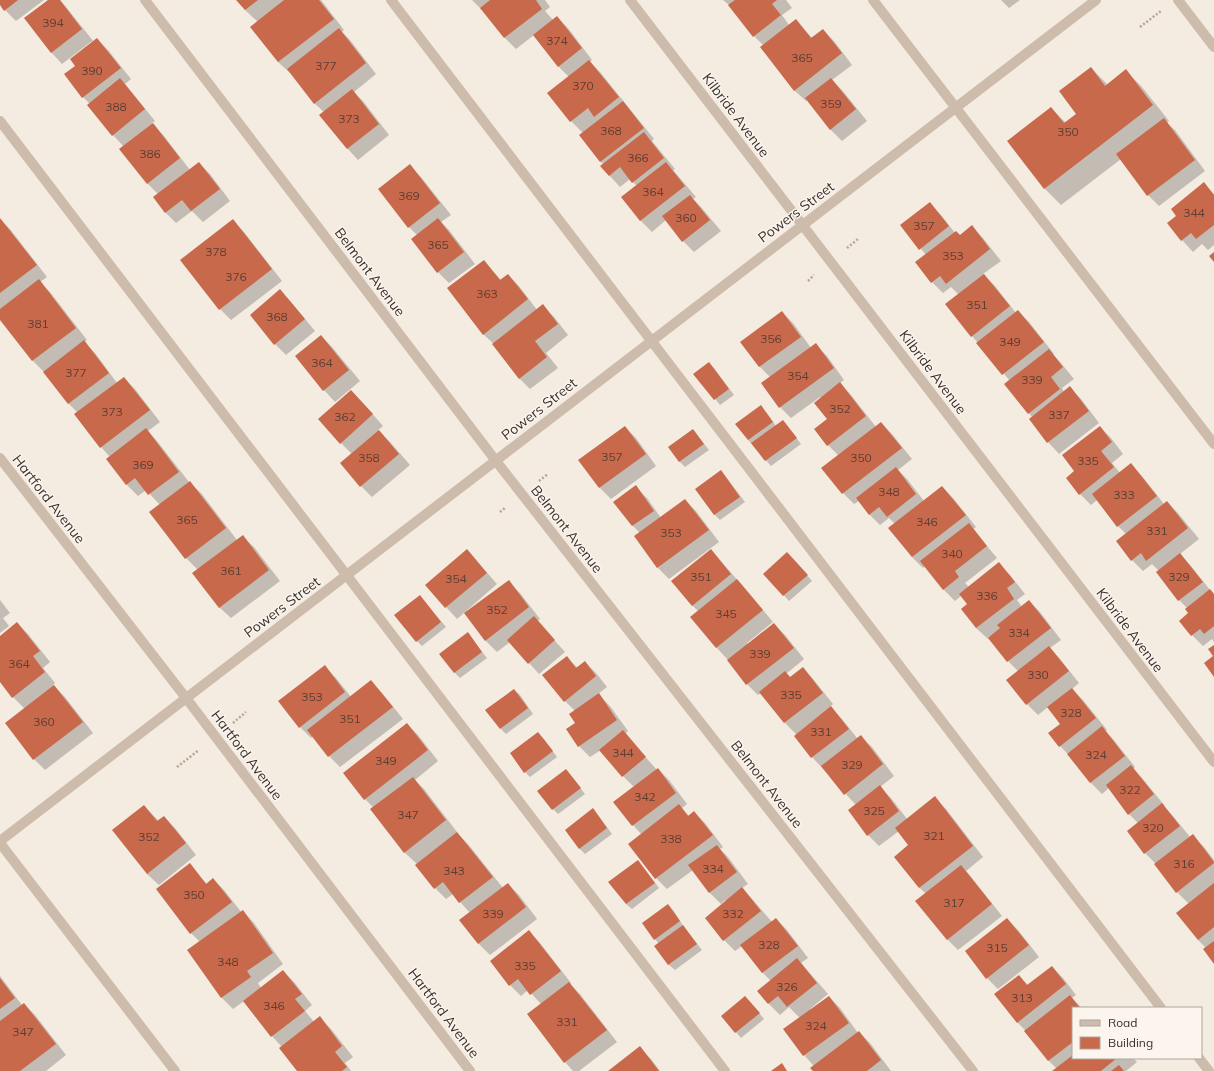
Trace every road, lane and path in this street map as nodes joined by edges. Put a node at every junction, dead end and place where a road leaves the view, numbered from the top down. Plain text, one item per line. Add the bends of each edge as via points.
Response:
1 (145, 0) edge
2 (391, 0) edge
3 (630, 0) edge
4 (873, 0) edge
5 (1096, 0) edge
6 (1178, 0) edge
7 (1164, 9) dead end
8 (1140, 27) dead end
9 (1214, 47) edge
10 (956, 108) junction
11 (0, 121) edge
12 (802, 225) junction
13 (652, 341) junction
14 (1214, 444) edge
15 (0, 458) edge
16 (496, 461) junction
17 (347, 575) junction
18 (186, 698) junction
19 (1214, 762) edge
20 (0, 842) edge
21 (1160, 1007) edge
22 (1200, 1059) edge
23 (175, 1071) edge
24 (470, 1071) edge
25 (725, 1071) edge
26 (973, 1071) edge
27 (1209, 1071) edge

1 - 16 street, Belmont Avenue
2 - 13 street
3 - 12 street, Kilbride Avenue
4 - 10 street
5 - 10 street, Powers Street
6 - 9 street
7 - 8 path
10 - 12 street, Powers Street
10 - 14 street
11 - 17 street
12 - 13 street, Powers Street
12 - 19 street, Kilbride Avenue
13 - 16 street, Powers Street
13 - 21 street
15 - 18 street, Hartford Avenue
16 - 17 street, Powers Street
16 - 26 street, Belmont Avenue
17 - 18 street, Powers Street
17 - 25 street
18 - 20 street, Powers Street
18 - 24 street, Hartford Avenue
20 - 23 street
22 - 27 street

